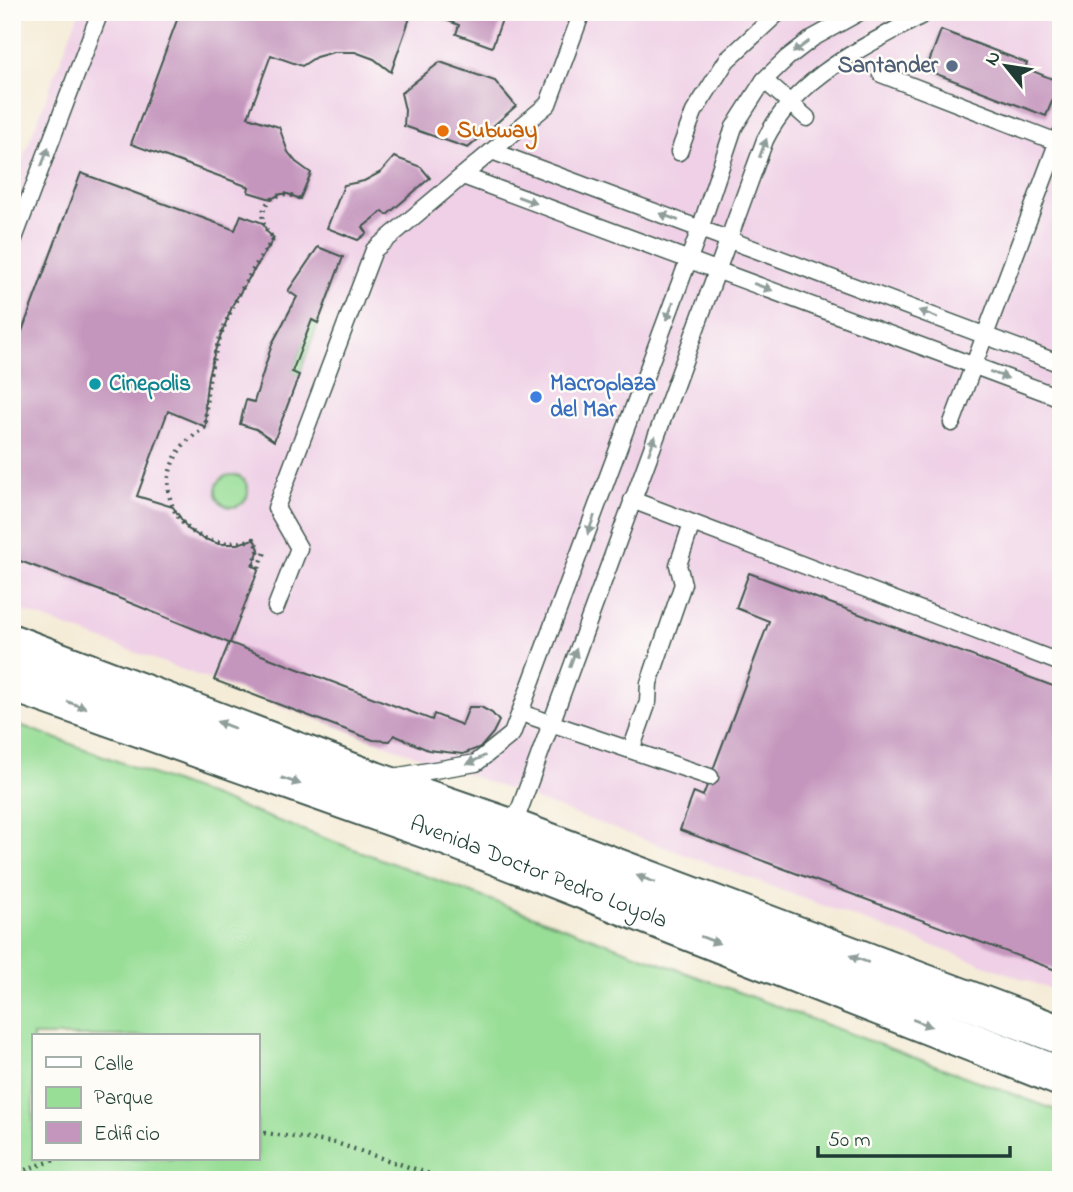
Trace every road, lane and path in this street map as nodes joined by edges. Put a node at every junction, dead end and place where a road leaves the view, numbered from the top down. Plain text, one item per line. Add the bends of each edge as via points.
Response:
1 (100, 12) edge
2 (582, 12) edge
3 (779, 12) edge
4 (860, 12) edge
5 (928, 12) edge
6 (881, 74) dead end
7 (764, 80) junction
8 (790, 102) junction
9 (807, 118) dead end
10 (1059, 137) edge
11 (492, 151) junction
12 (680, 152) dead end
13 (463, 176) junction
14 (300, 199) dead end
15 (700, 229) junction
16 (729, 239) junction
17 (12, 244) edge
18 (689, 260) junction
19 (717, 270) junction
20 (985, 335) junction
21 (1061, 364) edge
22 (973, 365) junction
23 (643, 384) junction
24 (671, 394) junction
25 (1061, 398) edge
26 (952, 423) dead end
27 (632, 500) junction
28 (692, 523) junction
29 (265, 552) dead end
30 (571, 579) junction
31 (598, 589) junction
32 (276, 607) dead end
33 (12, 644) edge
34 (1061, 663) edge
35 (12, 682) edge
36 (521, 713) junction
37 (549, 722) junction
38 (631, 750) junction
39 (710, 777) dead end
40 (374, 780) junction
41 (513, 829) junction
42 (444, 835) junction
43 (1061, 1035) edge
44 (1061, 1077) edge
45 (259, 1132) edge
46 (55, 1160) edge
47 (12, 1174) edge
48 (448, 1180) edge

17 -> 1 lane
2 - 11 lane via 548,104
3 - 12 lane via 727,60 694,112
4 -> 7 lane via 813,38
5 - 8 lane via 838,62
6 - 10 lane
7 - 8 lane
7 - 15 lane via 734,127
8 - 9 lane
16 -> 8 lane via 765,140
10 - 20 lane
11 - 13 lane
15 -> 11 lane
13 -> 18 lane
13 - 32 lane via 374,250 276,508 299,548
14 - 29 path via 281,194 263,210 264,228 274,238 233,304 215,351 205,401 206,427 179,449 169,479 173,507 188,529 219,544 254,539 259,549 253,566 259,568
15 - 16 lane
15 - 18 lane
16 - 19 lane
20 -> 16 lane
18 - 19 lane
18 -> 23 lane
19 -> 22 lane
19 - 24 lane
20 - 21 lane
20 - 22 lane
22 -> 25 lane
22 - 26 lane
23 - 24 lane
23 -> 30 lane
27 -> 24 lane
27 - 28 lane
27 - 31 lane
28 - 34 lane
28 - 38 lane via 678,565 683,584
30 - 31 lane
30 - 36 lane
37 -> 31 lane
40 -> 33 main road, Avenida Doctor Pedro Loyola
35 -> 42 main road, Avenida Doctor Pedro Loyola
36 - 37 lane
36 -> 40 lane via 512,734 476,763
37 - 38 lane
37 - 41 lane
38 - 39 lane
40 - 41 main road, Avenida Doctor Pedro Loyola
41 - 42 lane via 471,840
43 -> 41 main road, Avenida Doctor Pedro Loyola
42 -> 44 main road, Avenida Doctor Pedro Loyola
45 - 48 path via 336,1143
46 - 47 path

